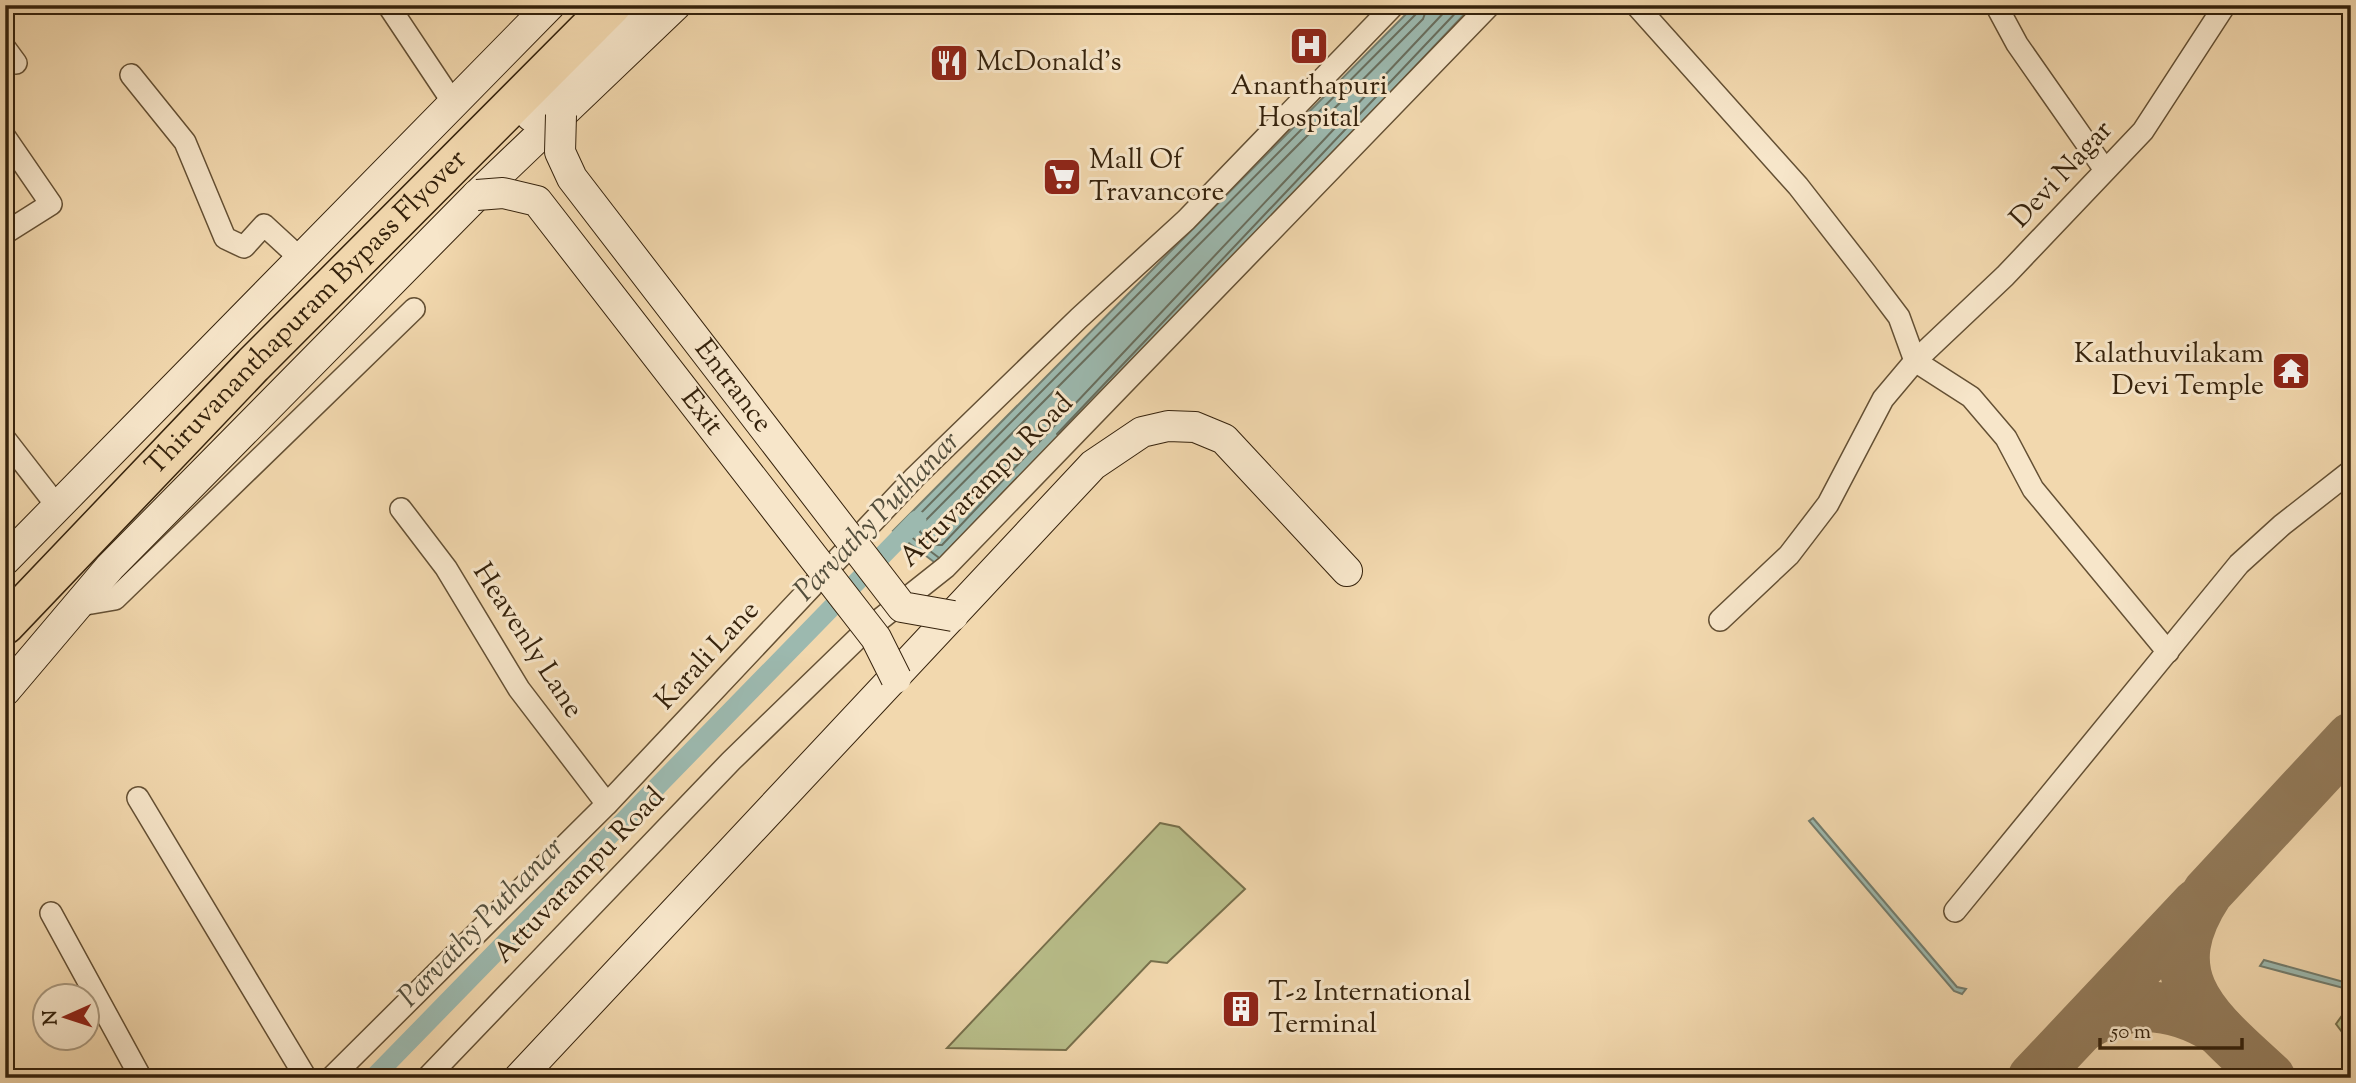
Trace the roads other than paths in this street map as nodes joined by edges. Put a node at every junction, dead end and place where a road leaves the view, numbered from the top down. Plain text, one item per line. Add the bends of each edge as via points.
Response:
1 (388, 5) edge
2 (550, 5) edge
3 (575, 5) edge
4 (612, 5) edge
5 (643, 5) edge
6 (676, 5) edge
7 (1394, 5) edge
8 (1490, 5) edge
9 (1636, 5) edge
10 (1996, 5) edge
11 (2225, 5) edge
12 (131, 75) dead end
13 (454, 104) junction
14 (561, 115) junction
15 (5, 137) edge
16 (2105, 170) junction
17 (477, 195) junction
18 (5, 233) edge
19 (301, 260) junction
20 (414, 309) dead end
21 (1915, 361) junction
22 (5, 439) edge
23 (2351, 471) edge
24 (57, 506) junction
25 (401, 509) dead end
26 (5, 560) edge
27 (1347, 571) dead end
28 (5, 588) edge
29 (80, 605) junction
30 (953, 616) junction
31 (1720, 620) dead end
32 (5, 625) edge
33 (5, 645) edge
34 (2168, 652) junction
35 (896, 678) junction
36 (5, 691) edge
37 (138, 799) dead end
38 (607, 804) junction
39 (1955, 911) dead end
40 (51, 913) dead end
41 (141, 1078) edge
42 (306, 1078) edge
43 (331, 1078) edge
44 (427, 1078) edge
45 (520, 1078) edge

1 - 13 street
2 - 13 street
3 - 28 highway, Thiruvananthapuram Bypass Flyover
4 - 32 highway, Thiruvananthapuram Bypass Flyover via 253,365
5 - 33 street via 67,574
6 - 14 street
7 - 38 street, Karali Lane via 1186,220 915,477
8 - 44 street, Attuvarampu Road via 946,567 864,632 731,761
9 - 21 street via 1798,186 1866,272 1899,317
10 - 16 street via 2017,44
11 - 16 street, Devi Nagar via 2143,131
12 - 19 street via 185,142 225,238 244,247 264,225
13 - 19 street
14 - 17 street
14 - 30 street, Entrance, bridge via 560,152 572,178 901,607
15 - 18 street via 51,204
16 - 21 street, Devi Nagar via 2005,276
17 - 29 street via 110,567
17 - 35 street, Exit, bridge via 503,193 537,201 876,638
19 - 24 street
20 - 29 street via 115,598
21 - 31 street, Devi Nagar via 1883,399 1820,514 1789,555
21 - 34 street via 1971,397 2006,438 2033,489
22 - 24 street
23 - 34 street via 2239,564
24 - 26 street
25 - 38 street, Heavenly Lane via 446,568 519,688
27 - 30 street via 1224,439 1195,427 1168,426 1142,432 1093,465
29 - 36 street
30 - 35 street
34 - 39 street
35 - 45 street
37 - 42 street
38 - 43 street, Karali Lane
40 - 41 street

